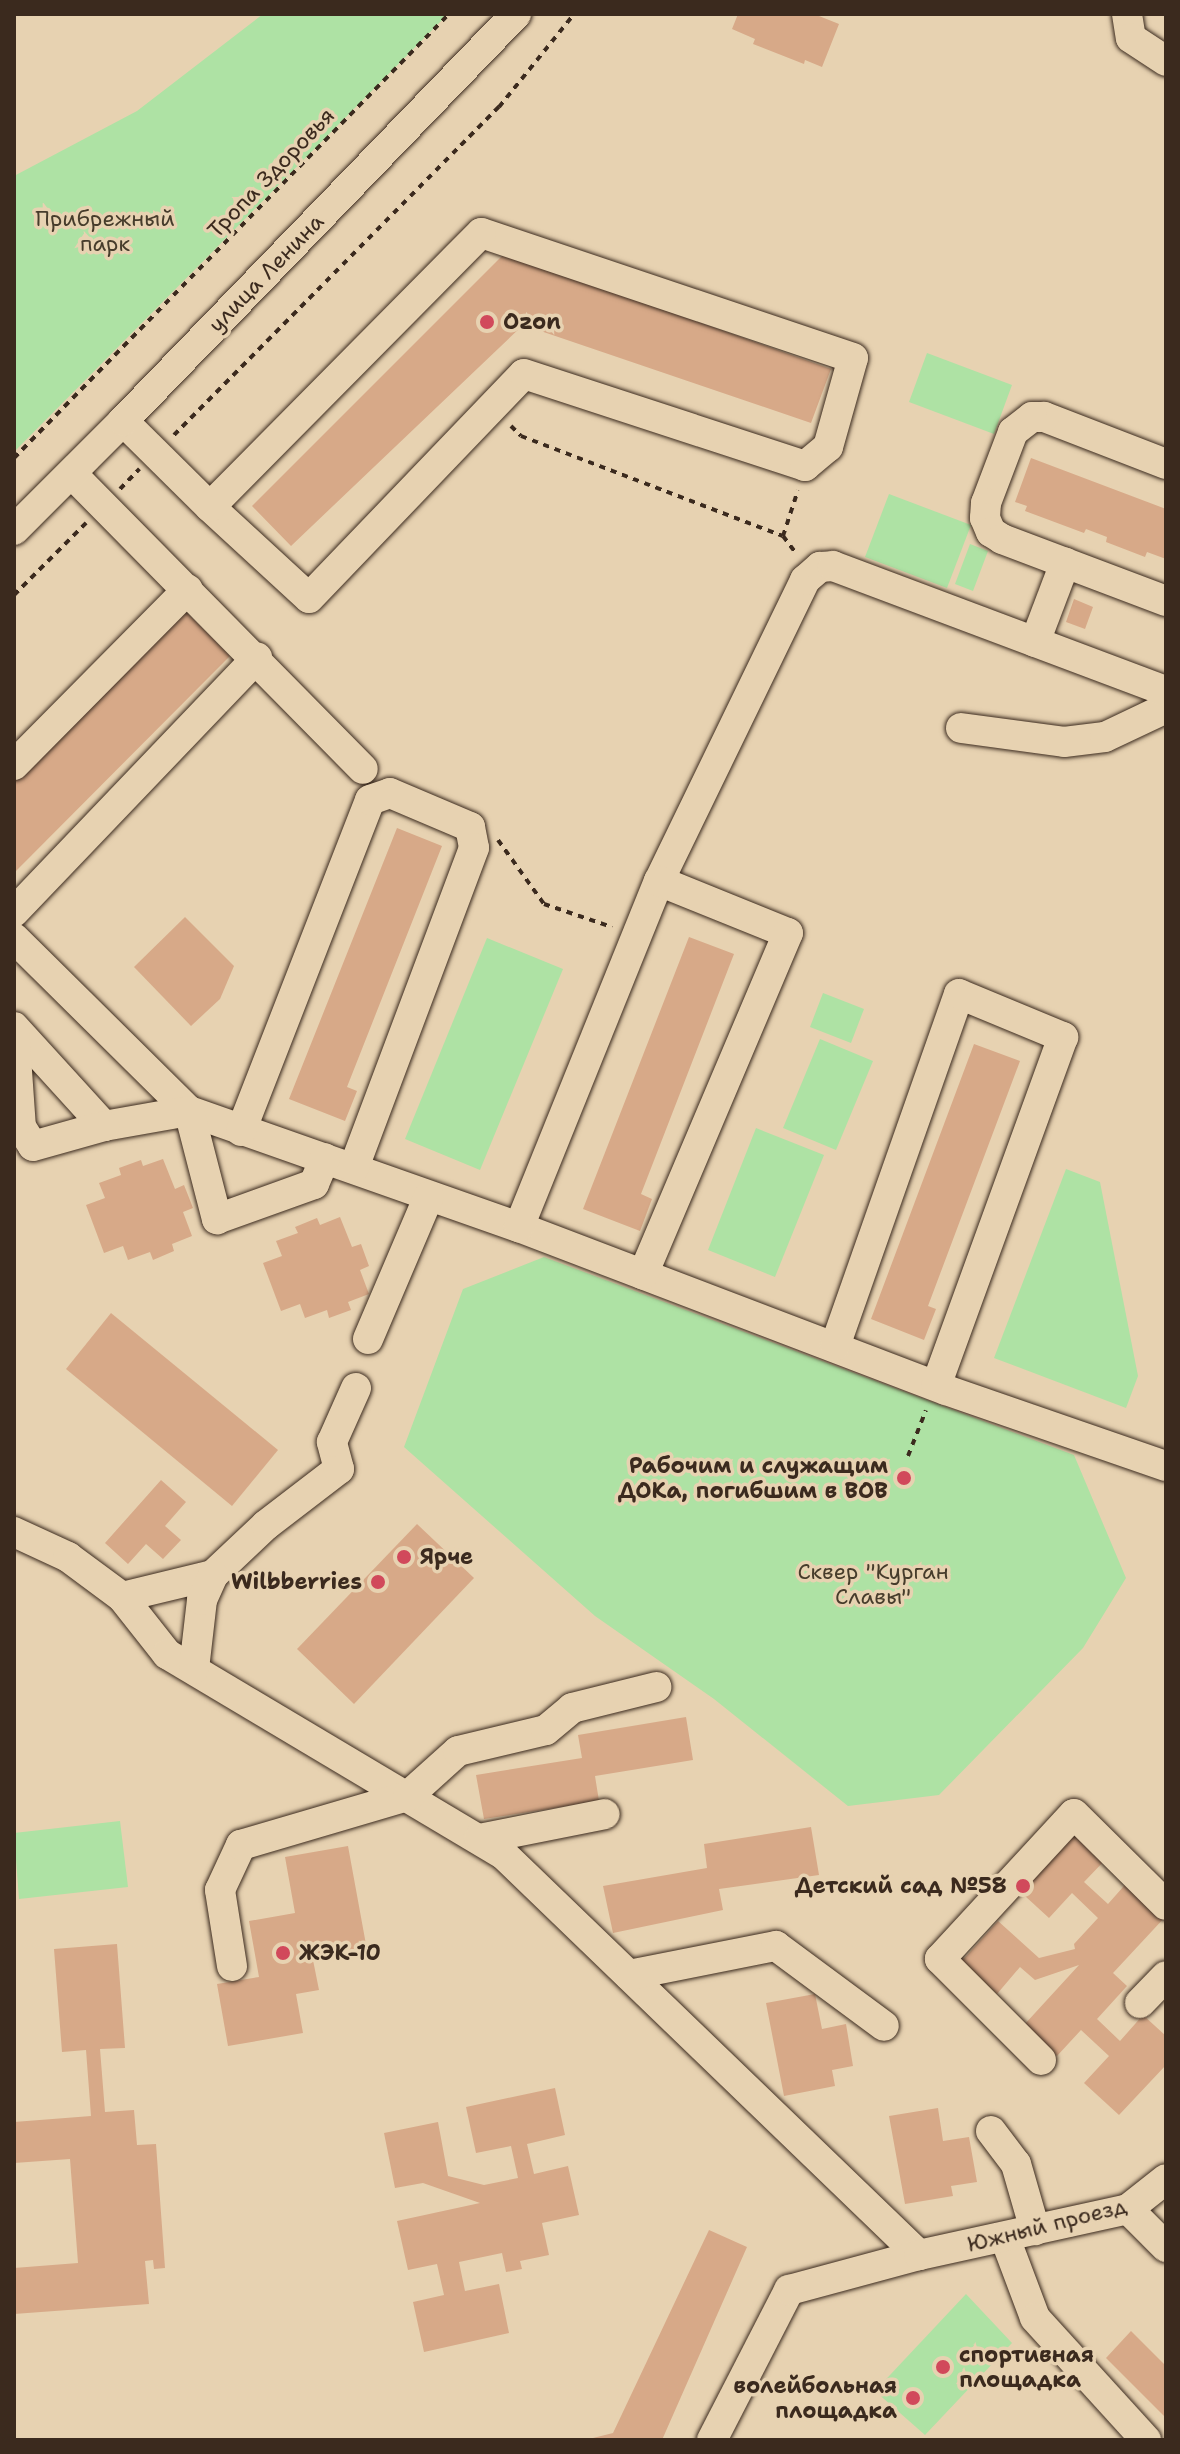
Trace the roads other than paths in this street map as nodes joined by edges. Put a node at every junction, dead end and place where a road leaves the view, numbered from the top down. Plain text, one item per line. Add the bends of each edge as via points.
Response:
1 (516, 14) edge
2 (1127, 14) edge
3 (1166, 61) edge
4 (123, 421) junction
5 (1166, 464) edge
6 (72, 474) junction
7 (210, 507) junction
8 (14, 530) edge
9 (1065, 563) junction
10 (188, 589) junction
11 (1166, 601) edge
12 (1035, 642) junction
13 (257, 658) junction
14 (1166, 691) edge
15 (1166, 708) edge
16 (961, 728) dead end
17 (14, 765) edge
18 (363, 769) dead end
19 (659, 881) junction
20 (14, 912) edge
21 (14, 938) edge
22 (14, 1028) edge
23 (189, 1111) junction
24 (104, 1126) junction
25 (241, 1131) junction
26 (325, 1158) junction
27 (354, 1168) junction
28 (429, 1196) junction
29 (519, 1227) junction
30 (643, 1274) junction
31 (368, 1339) dead end
32 (835, 1346) junction
33 (936, 1385) junction
34 (356, 1388) dead end
35 (1166, 1466) edge
36 (14, 1532) edge
37 (213, 1575) junction
38 (122, 1597) junction
39 (194, 1669) junction
40 (656, 1687) dead end
41 (408, 1796) junction
42 (605, 1814) dead end
43 (479, 1839) junction
44 (1166, 1905) edge
45 (232, 1966) dead end
46 (629, 1975) junction
47 (1166, 1976) edge
48 (1140, 2003) dead end
49 (884, 2026) dead end
50 (1041, 2060) dead end
51 (991, 2131) dead end
52 (1166, 2179) edge
53 (1128, 2209) junction
54 (1035, 2230) junction
55 (1005, 2238) junction
56 (1166, 2247) edge
57 (919, 2255) junction
58 (712, 2440) edge
59 (1146, 2440) edge

1 - 4 street, улица Ленина
2 - 3 street via 1131,38
4 - 6 street, улица Ленина
4 - 7 street
5 - 9 street via 1044,417 1021,422 986,503 985,518 991,532 1002,539
6 - 8 street, улица Ленина
6 - 10 street
7 - 7 street via 309,598 524,374 805,466 828,447 853,358 481,233
9 - 11 street
9 - 12 street
10 - 13 street
10 - 17 street
12 - 14 street
12 - 19 street via 833,566 811,572
13 - 18 street
13 - 20 street
15 - 16 street via 1105,737 1064,742
19 - 29 street
19 - 30 street via 788,933
21 - 23 street
22 - 24 street
22 - 24 street via 21,1127 33,1146
23 - 24 street
23 - 25 street
23 - 26 street via 217,1219 314,1184
25 - 26 street
25 - 27 street via 370,800 390,793 470,827 474,848
26 - 27 street
27 - 28 street
28 - 29 street
28 - 31 street
29 - 30 street
30 - 32 street
32 - 33 street
32 - 33 street via 959,994 1063,1037
33 - 35 street
34 - 37 street via 332,1442 339,1469 266,1525
36 - 38 street via 68,1557
37 - 38 street
37 - 39 street via 202,1600
38 - 39 street via 167,1654
39 - 41 street
40 - 41 street via 572,1708 546,1730 458,1751
41 - 43 street
41 - 45 street via 241,1845 220,1890
42 - 43 street
43 - 46 street via 503,1854
44 - 50 street via 1074,1814 940,1959
46 - 49 street via 776,1946
46 - 57 street
47 - 48 street
51 - 54 street via 1016,2164
52 - 53 street, Южный проезд
53 - 54 street, Южный проезд
53 - 56 street
54 - 55 street, Южный проезд
55 - 57 street, Южный проезд
55 - 59 street via 1035,2318
57 - 58 street, Южный проезд via 789,2290

